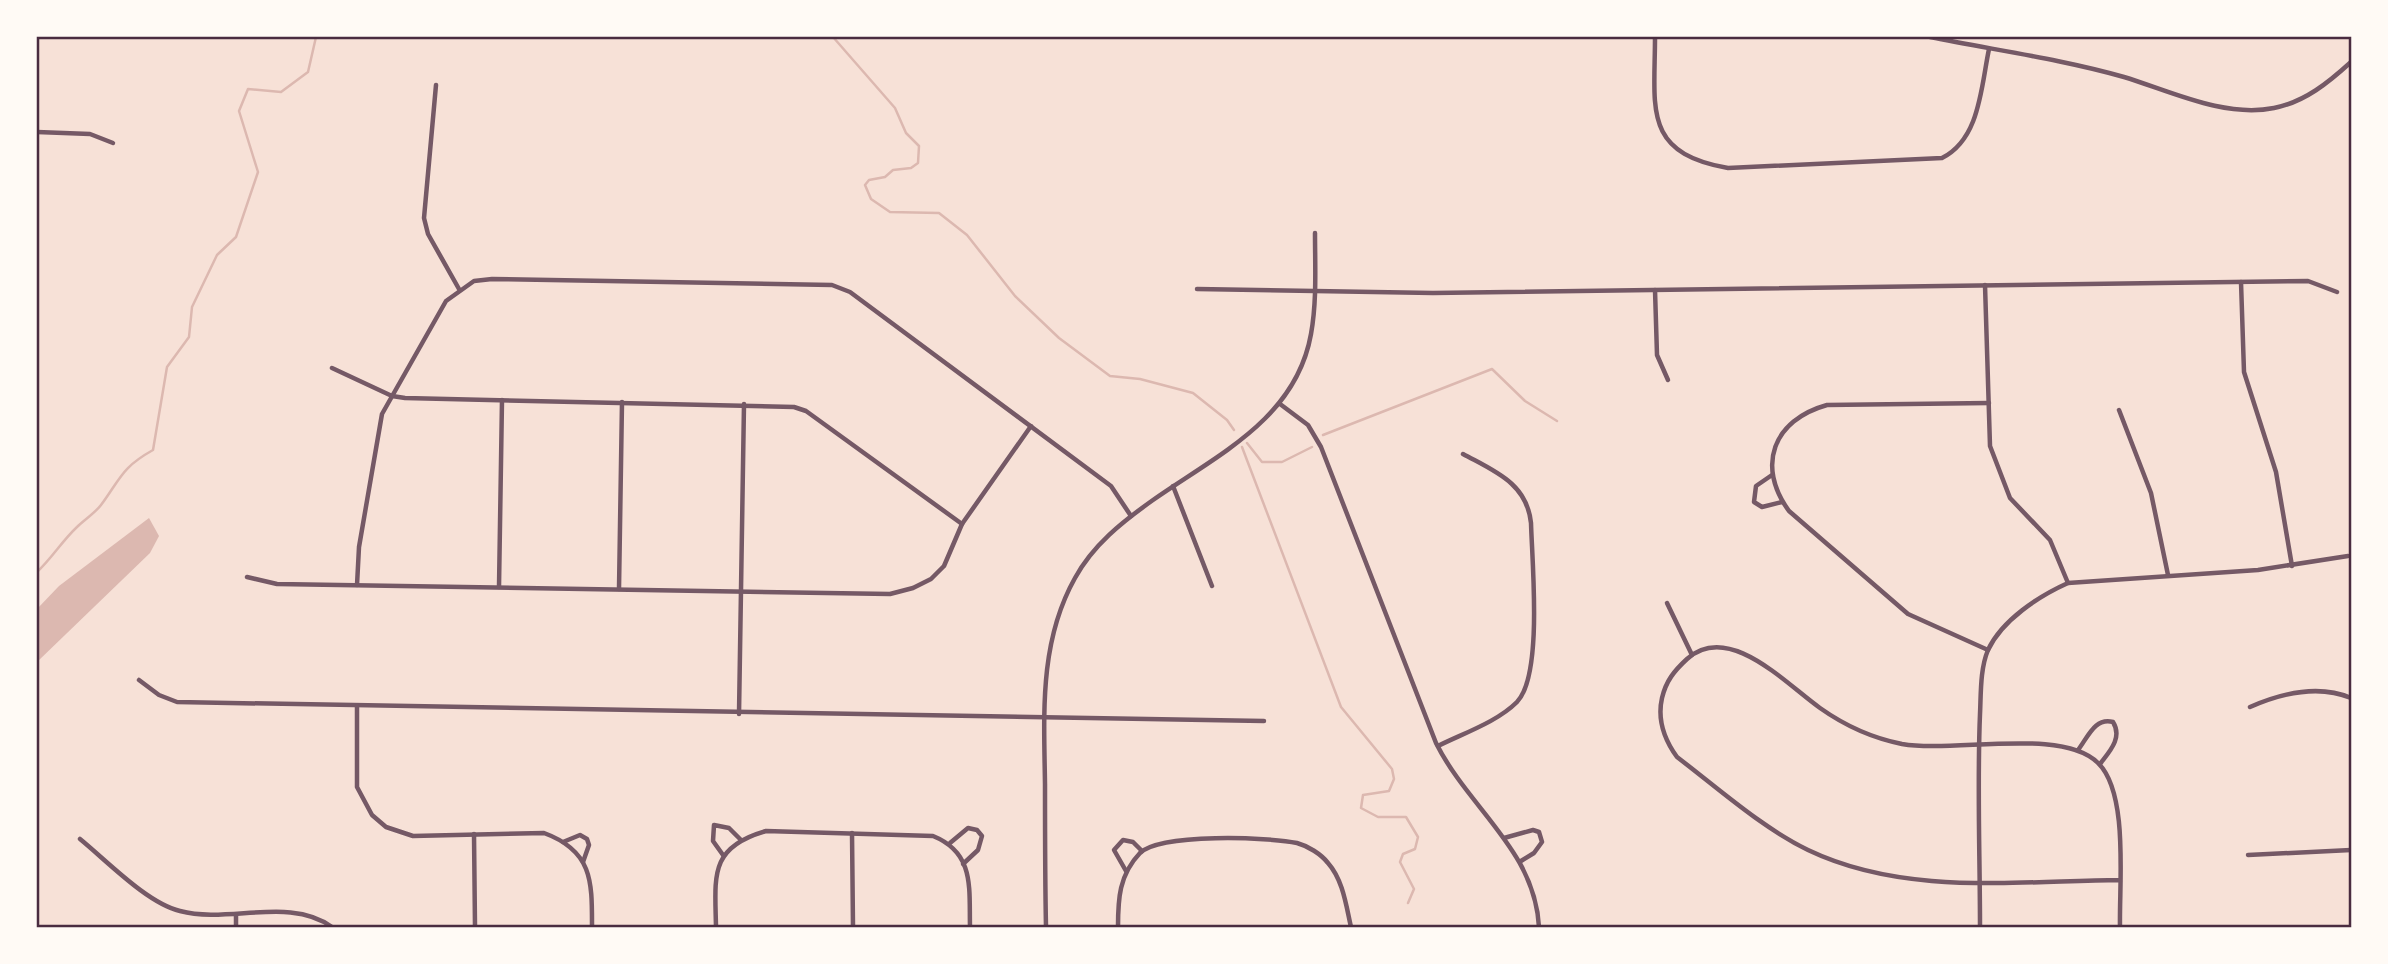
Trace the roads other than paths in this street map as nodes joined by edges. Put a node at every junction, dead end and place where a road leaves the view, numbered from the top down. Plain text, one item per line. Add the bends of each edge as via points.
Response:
1 (1655, 37) edge
2 (1930, 37) edge
3 (1989, 49) junction
4 (2351, 62) edge
5 (436, 85) dead end
6 (37, 132) edge
7 (113, 143) dead end
8 (1315, 233) dead end
9 (2241, 282) junction
10 (1984, 285) junction
11 (460, 289) junction
12 (1198, 289) dead end
13 (1655, 290) junction
14 (1315, 291) junction
15 (2337, 292) dead end
16 (332, 368) dead end
17 (1668, 380) dead end
18 (392, 396) junction
19 (502, 400) junction
20 (622, 402) junction
21 (1989, 403) junction
22 (744, 404) junction
23 (1280, 404) junction
24 (2119, 410) dead end
25 (1031, 426) junction
26 (1463, 454) dead end
27 (1772, 475) junction
28 (1173, 486) junction
29 (1782, 502) junction
30 (1131, 516) junction
31 (962, 524) junction
32 (2348, 556) dead end
33 (2292, 566) junction
34 (2168, 575) junction
35 (247, 577) dead end
36 (2068, 583) junction
37 (357, 584) junction
38 (1212, 586) dead end
39 (499, 587) junction
40 (619, 589) junction
41 (741, 591) junction
42 (1667, 603) dead end
43 (1988, 650) junction
44 (1692, 655) junction
45 (139, 680) dead end
46 (2351, 698) edge
47 (357, 706) junction
48 (2250, 707) dead end
49 (739, 714) junction
50 (1044, 718) junction
51 (1264, 722) dead end
52 (1438, 746) junction
53 (1979, 746) junction
54 (2078, 750) junction
55 (2100, 764) junction
56 (852, 833) junction
57 (474, 834) junction
58 (1503, 838) junction
59 (80, 839) dead end
60 (741, 840) junction
61 (564, 842) junction
62 (950, 843) junction
63 (2351, 850) edge
64 (1142, 851) junction
65 (723, 855) junction
66 (2249, 855) dead end
67 (1521, 861) junction
68 (583, 862) junction
69 (963, 864) junction
70 (1126, 870) junction
71 (2119, 880) junction
72 (1980, 881) junction
73 (236, 915) junction
74 (236, 927) edge
75 (332, 927) edge
76 (475, 927) edge
77 (592, 927) edge
78 (716, 927) edge
79 (853, 927) edge
80 (970, 927) edge
81 (1046, 927) edge
82 (1118, 927) edge
83 (1351, 927) edge
84 (1539, 927) edge
85 (1980, 927) edge
86 (2120, 927) edge

1 - 3 street via 1657,126 1678,152 1699,163 1728,168 1942,158 1966,138
2 - 3 street
3 - 4 street via 2125,78 2208,103 2246,108 2273,108 2298,101
5 - 11 street via 424,218 428,234
6 - 7 street via 90,134
8 - 14 street
9 - 10 street
9 - 15 street via 2308,281
9 - 33 street via 2244,372 2276,472
10 - 13 street
10 - 21 street
11 - 18 street via 446,301
11 - 25 street via 492,279 832,285 850,292
12 - 14 street
13 - 14 street
13 - 17 street via 1657,355
14 - 23 street via 1308,348
16 - 18 street
18 - 19 street
18 - 37 street via 379,428
19 - 20 street
19 - 39 street
20 - 22 street
20 - 40 street
21 - 27 street via 1827,405 1807,410 1788,424 1779,438 1772,456
21 - 36 street via 1990,446 2010,498 2050,540
22 - 31 street via 781,404 806,411
22 - 41 street
23 - 28 street via 1265,421
23 - 52 street via 1308,425 1321,447
24 - 34 street via 2151,493
25 - 30 street via 1111,486
25 - 31 street
26 - 52 street via 1514,484 1527,502 1532,671 1523,695 1507,710
27 - 29 street
27 - 29 street via 1756,486 1754,502 1762,507
28 - 30 street
28 - 38 street
29 - 43 street via 1908,614
30 - 50 street via 1099,543 1075,577 1056,619 1046,661
31 - 41 street via 944,566 914,588 890,594
32 - 33 street
33 - 34 street
34 - 36 street
35 - 37 street via 277,584
36 - 43 street via 2031,603
37 - 39 street
39 - 40 street
40 - 41 street
41 - 49 street
42 - 44 street
43 - 53 street
44 - 53 street via 1721,649 1754,657 1820,708 1874,736 1903,744
44 - 72 street via 1665,685 1659,708 1666,742 1677,757 1776,832 1839,863 1891,877
45 - 47 street via 177,702
46 - 48 street via 2333,691 2278,694
47 - 49 street
47 - 57 street via 357,787 372,815 386,827 406,834
49 - 50 street
50 - 51 street
50 - 81 street
52 - 58 street via 1453,775
53 - 54 street via 2049,744
53 - 72 street
54 - 55 street
54 - 55 street via 2098,723 2113,722 2116,740
55 - 71 street via 2118,800
56 - 60 street via 766,831
56 - 62 street via 933,836
56 - 79 street
57 - 61 street via 544,834
57 - 76 street
58 - 67 street
58 - 67 street via 1539,832 1542,842
59 - 73 street via 158,902 197,915
60 - 65 street
60 - 65 street via 729,828 714,825 713,841
61 - 68 street
61 - 68 street via 580,835 587,839
62 - 69 street
62 - 69 street via 968,828 982,836 978,850
63 - 66 street
64 - 70 street
64 - 70 street via 1133,842 1117,844 1117,860
64 - 83 street via 1179,839 1299,844 1327,861 1336,874
65 - 78 street via 715,884
67 - 84 street via 1535,893
68 - 77 street via 592,887
69 - 80 street via 969,875
70 - 82 street via 1119,889
71 - 72 street
71 - 86 street
72 - 85 street
73 - 74 street
73 - 75 street via 298,913

